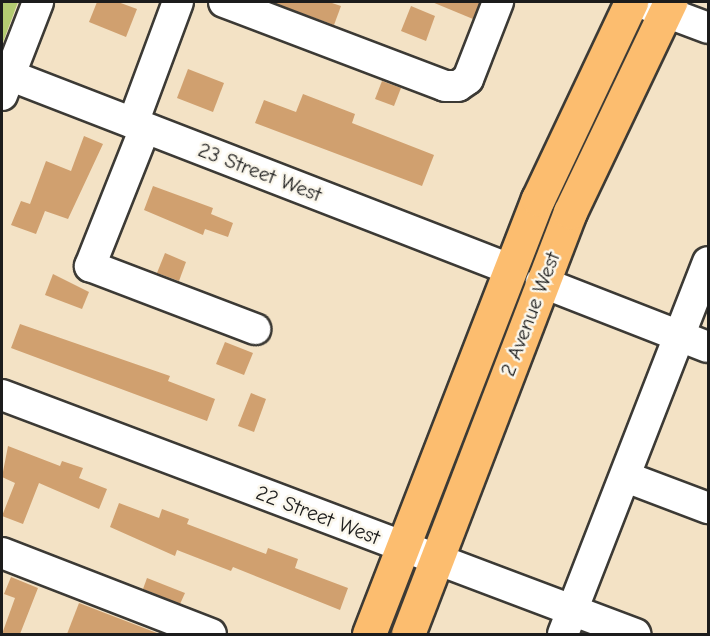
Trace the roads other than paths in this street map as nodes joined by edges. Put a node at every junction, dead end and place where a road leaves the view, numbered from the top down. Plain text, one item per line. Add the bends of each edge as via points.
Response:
1 (38, 2) edge
2 (178, 2) edge
3 (224, 2) edge
4 (498, 2) edge
5 (631, 2) edge
6 (658, 5) edge
7 (708, 28) edge
8 (5, 85) edge
9 (139, 125) junction
10 (708, 262) edge
11 (510, 269) junction
12 (541, 282) junction
13 (255, 329) dead end
14 (680, 336) junction
15 (708, 347) edge
16 (2, 395) edge
17 (626, 477) junction
18 (708, 508) edge
19 (403, 548) junction
20 (2, 552) edge
21 (436, 560) junction
22 (568, 623) edge
23 (211, 634) edge
24 (369, 634) edge
25 (408, 634) edge
26 (635, 634) edge

1 - 8 street
2 - 9 street
3 - 4 street via 445,86 458,86 468,79
5 - 11 highway, 2 Avenue West via 566,132
6 - 7 street
6 - 12 highway, 2 Avenue West
8 - 9 street, 23 Street West
9 - 11 street, 23 Street West
9 - 13 street via 90,266
10 - 14 street
11 - 19 highway, 2 Avenue West
12 - 14 street
12 - 21 highway, 2 Avenue West
14 - 15 street
14 - 17 street
16 - 19 street, 22 Street West
17 - 18 street
17 - 22 street
19 - 21 street, 22 Street West
19 - 24 highway, 2 Avenue West
20 - 23 street
21 - 22 street, 22 Street West
21 - 25 highway, 2 Avenue West
22 - 26 street, 22 Street West

